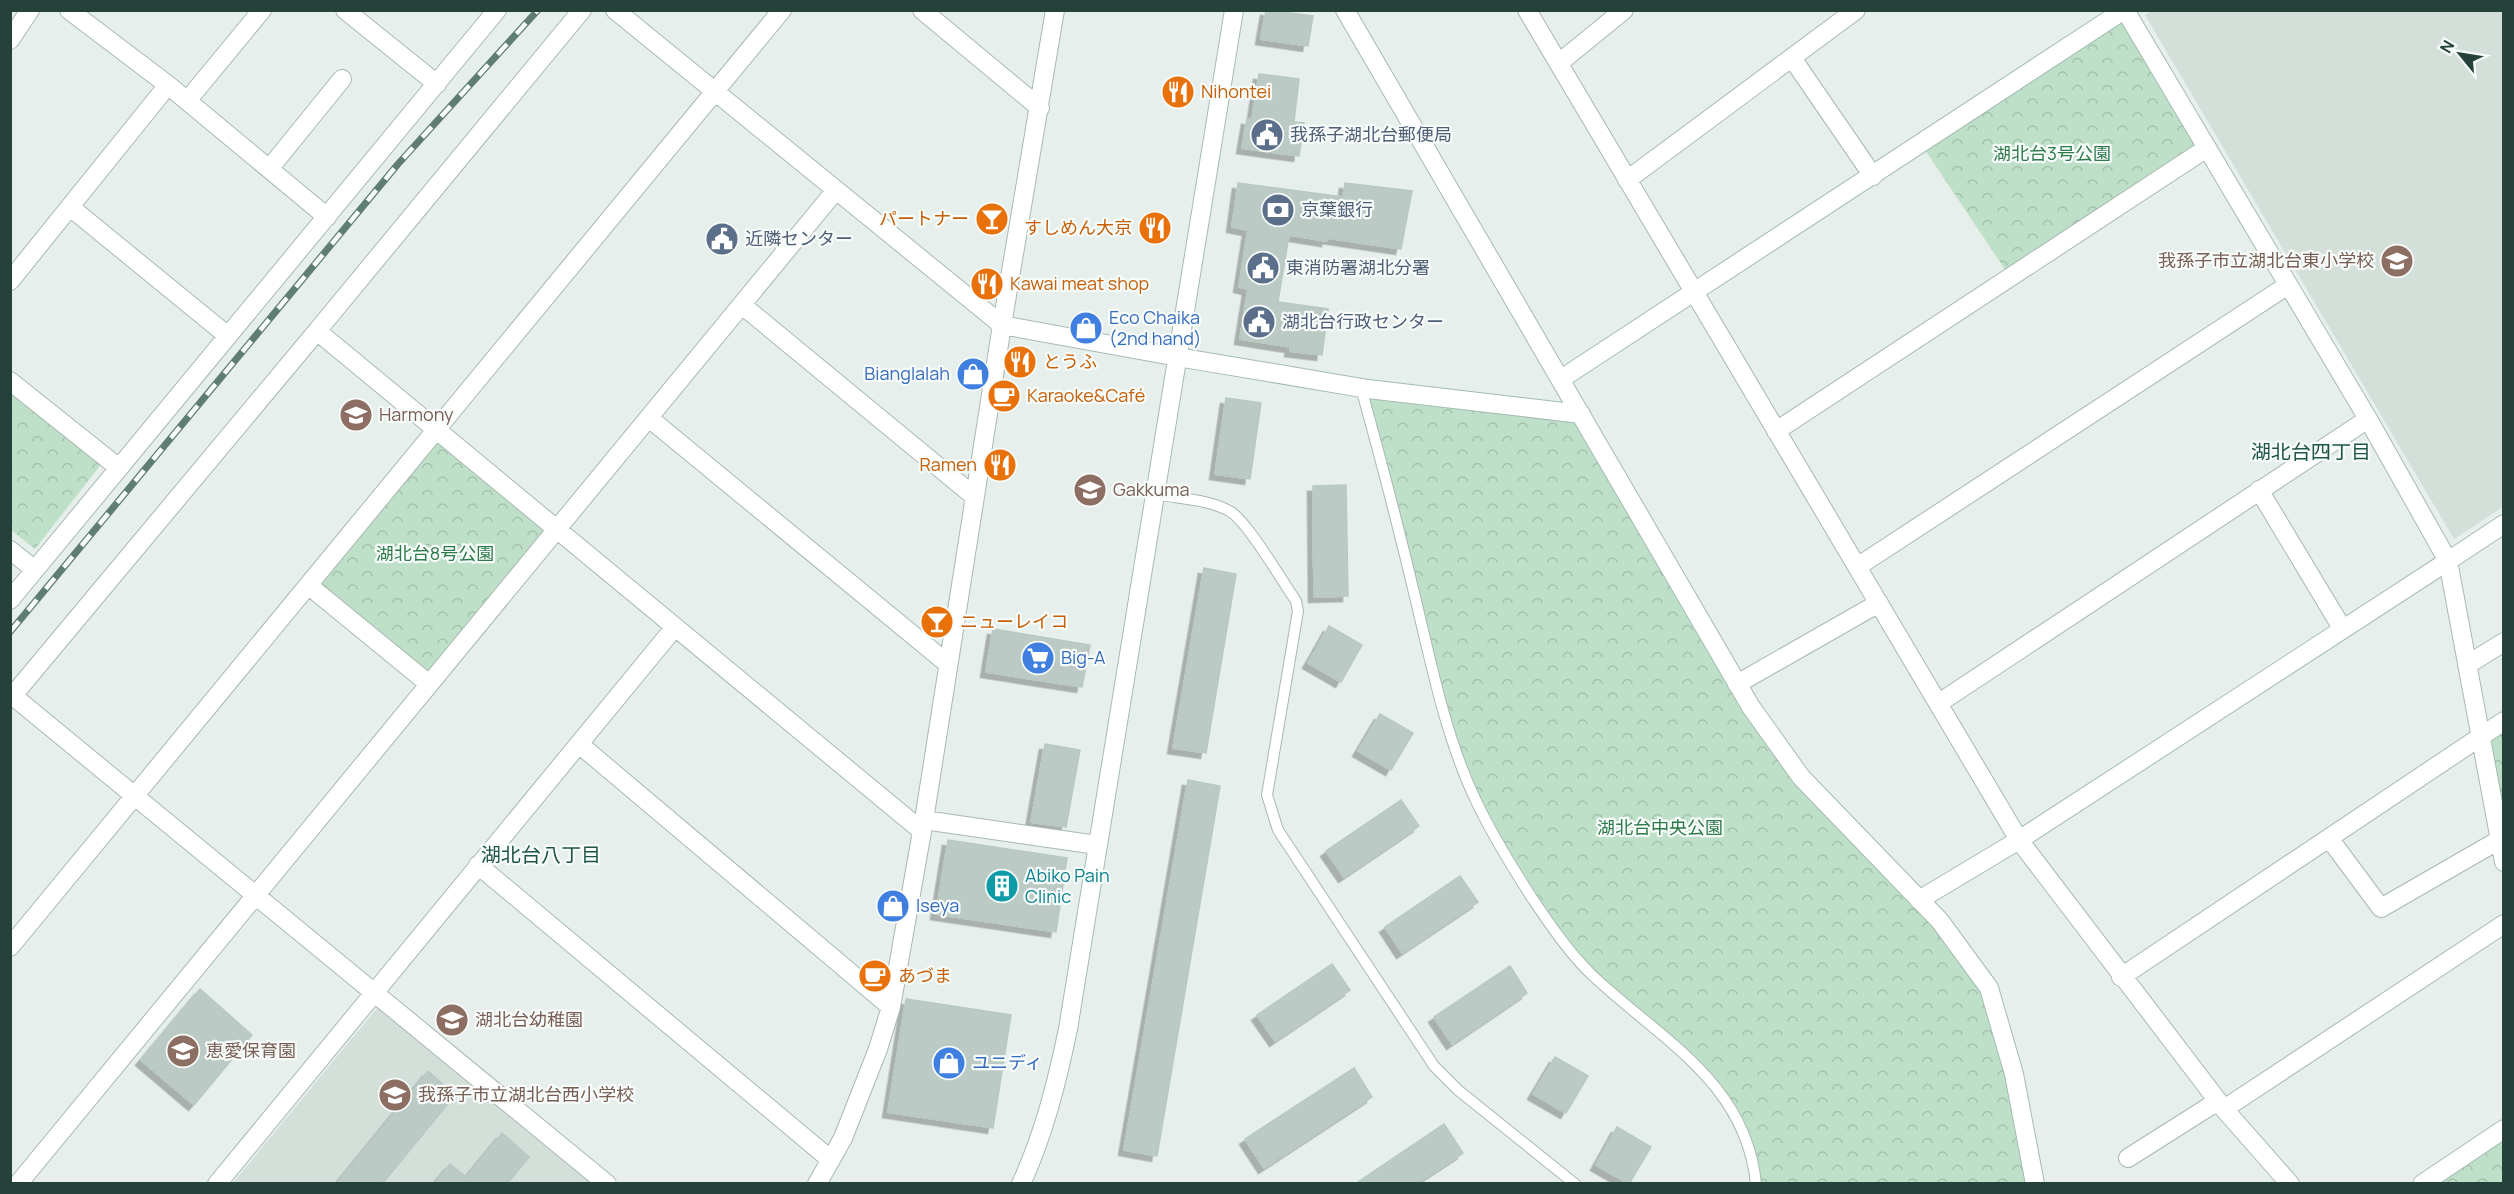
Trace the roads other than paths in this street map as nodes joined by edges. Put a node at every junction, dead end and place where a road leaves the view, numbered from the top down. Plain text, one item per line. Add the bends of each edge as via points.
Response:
1 (30, 10) edge
2 (69, 10) edge
3 (262, 10) edge
4 (345, 10) edge
5 (497, 10) edge
6 (582, 10) edge
7 (615, 10) edge
8 (782, 10) edge
9 (922, 10) edge
10 (1055, 10) edge
11 (1234, 10) edge
12 (1345, 10) edge
13 (1527, 10) edge
14 (1624, 10) edge
15 (1856, 10) edge
16 (2124, 10) edge
17 (10, 40) edge
18 (1792, 58) junction
19 (1559, 63) junction
20 (342, 79) dead end
21 (437, 84) junction
22 (168, 85) junction
23 (715, 90) junction
24 (187, 101) junction
25 (1040, 108) junction
26 (2206, 148) junction
27 (269, 170) junction
28 (1873, 176) junction
29 (1627, 180) junction
30 (836, 190) junction
31 (70, 207) junction
32 (327, 217) junction
33 (10, 281) edge
34 (2288, 285) junction
35 (1694, 293) junction
36 (742, 305) junction
37 (1002, 325) junction
38 (317, 331) junction
39 (228, 336) junction
40 (1178, 357) junction
41 (1561, 379) junction
42 (10, 381) edge
43 (1361, 388) junction
44 (1581, 414) junction
45 (649, 418) junction
46 (2368, 419) junction
47 (436, 430) junction
48 (1776, 431) junction
49 (119, 468) junction
50 (2259, 490) junction
51 (1155, 494) junction
52 (975, 497) junction
53 (2504, 524) edge
54 (556, 530) junction
55 (10, 550) edge
56 (2448, 561) junction
57 (1857, 567) junction
58 (35, 570) junction
59 (308, 585) junction
60 (10, 600) edge
61 (1879, 603) junction
62 (675, 627) junction
63 (2342, 628) junction
64 (2504, 642) edge
65 (948, 664) junction
66 (2467, 665) junction
67 (429, 684) junction
68 (1737, 684) junction
69 (12, 698) edge
70 (1939, 703) junction
71 (2504, 721) edge
72 (2479, 737) junction
73 (579, 744) junction
74 (135, 796) junction
75 (923, 825) junction
76 (2329, 838) junction
77 (2019, 840) junction
78 (2499, 840) junction
79 (1097, 845) junction
80 (2504, 862) edge
81 (478, 865) junction
82 (256, 894) junction
83 (1919, 900) junction
84 (2504, 924) edge
85 (10, 947) edge
86 (2121, 977) junction
87 (374, 992) junction
88 (891, 1007) junction
89 (2221, 1105) junction
90 (2504, 1129) edge
91 (2128, 1158) dead end
92 (831, 1160) junction
93 (18, 1184) edge
94 (217, 1184) edge
95 (607, 1184) edge
96 (817, 1184) edge
97 (1021, 1184) edge
98 (1575, 1184) edge
99 (1756, 1184) edge
100 (2035, 1184) edge
101 (2290, 1184) edge
102 (2422, 1184) edge

1 - 17 street
2 - 22 street
3 - 24 street
4 - 21 street
5 - 21 street
6 - 38 street
7 - 23 street
8 - 23 street
9 - 25 street
10 - 25 street
11 - 40 street
12 - 41 street
13 - 19 street
14 - 19 street
15 - 18 street
16 - 26 street
16 - 28 street
18 - 28 street
18 - 29 street
19 - 29 street
20 - 27 street
21 - 32 street
22 - 24 street
22 - 31 street
23 - 30 street
23 - 47 street
24 - 27 street
25 - 37 street
26 - 34 street
26 - 48 street
27 - 32 street
28 - 35 street
29 - 35 street
30 - 36 street
30 - 37 street
31 - 33 street
31 - 39 street
32 - 39 street
34 - 46 street
34 - 57 street
35 - 41 street
35 - 48 street
36 - 45 street
36 - 52 street
37 - 40 street
37 - 52 street
38 - 47 street
38 - 69 street
39 - 49 street
40 - 43 street
40 - 51 street
41 - 44 street
42 - 49 street
43 - 44 street
43 - 99 lane via 1446,720 1476,801 1501,850 1588,971 1701,1068 1713,1083 1739,1123 1750,1150
44 - 68 street
45 - 54 street
45 - 65 street
46 - 50 street
46 - 56 street
47 - 54 street
47 - 59 street
48 - 57 street
49 - 58 street
50 - 63 street
50 - 70 street
51 - 79 street
51 - 98 lane via 1214,505 1230,512 1244,525 1296,602 1298,611 1267,795 1278,830 1434,1066 1458,1090
52 - 65 street
53 - 56 street
54 - 62 street
54 - 67 street
55 - 58 street
56 - 63 street
56 - 66 street
57 - 61 street
58 - 60 street
59 - 67 street
59 - 74 street
61 - 68 street
61 - 70 street
62 - 73 street
62 - 75 street
63 - 77 street
64 - 66 street
65 - 75 street
66 - 72 street
67 - 82 street
68 - 83 street via 1802,777
69 - 74 street
70 - 77 street
71 - 72 street
72 - 76 street
72 - 78 street
73 - 81 street
73 - 88 street
74 - 82 street
74 - 85 street
75 - 79 street
75 - 88 street
76 - 78 street via 2381,908
76 - 86 street
77 - 83 street
77 - 86 street
78 - 80 street
79 - 97 street via 1054,1095
81 - 87 street
81 - 92 street
82 - 87 street
82 - 93 street
83 - 100 street via 1940,921 1989,988 2014,1074
84 - 89 street
86 - 89 street
87 - 94 street
87 - 95 street
88 - 92 street via 878,1049
89 - 91 street
89 - 101 street
90 - 102 street
92 - 96 street

